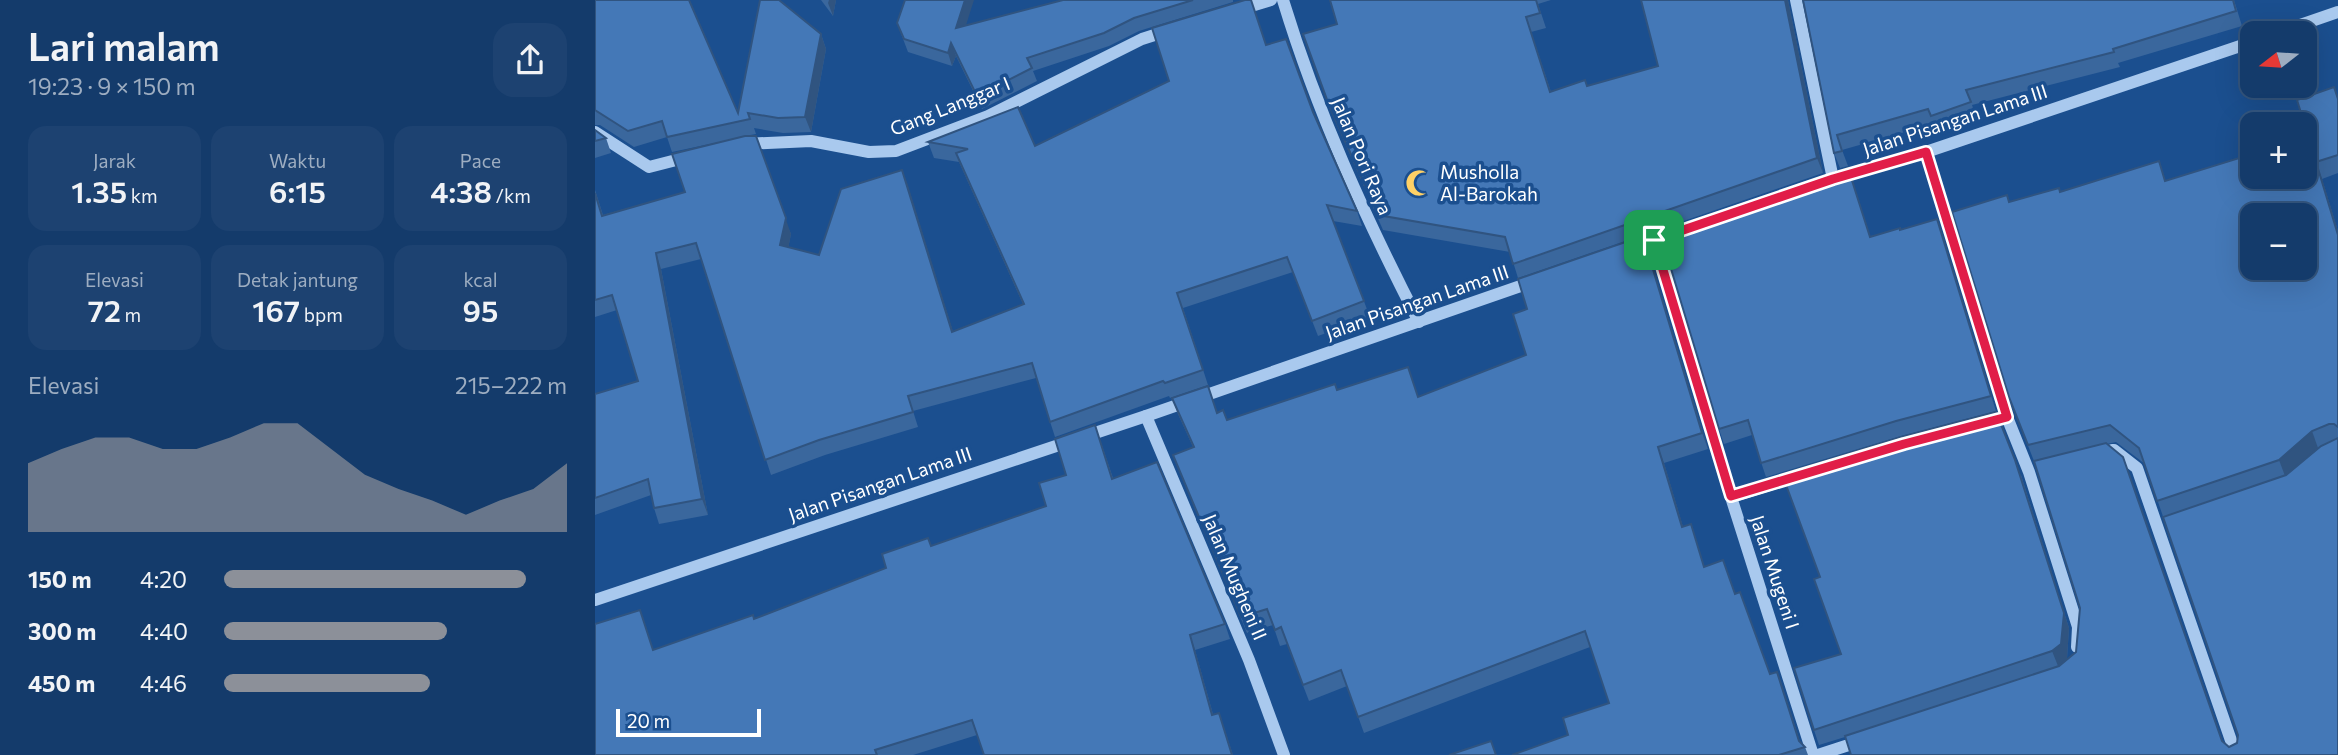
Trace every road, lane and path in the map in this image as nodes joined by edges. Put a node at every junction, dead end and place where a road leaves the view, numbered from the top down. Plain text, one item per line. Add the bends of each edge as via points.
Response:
1 (1271, 0) edge
2 (1283, 0) edge
3 (1796, 0) edge
4 (2338, 12) edge
5 (1220, 16) edge
6 (2312, 21) edge
7 (1181, 27) edge
8 (2240, 45) edge
9 (595, 132) edge
10 (724, 149) edge
11 (1926, 152) junction
12 (699, 155) edge
13 (1692, 227) edge
14 (1654, 240) junction
15 (1615, 253) edge
16 (1549, 276) edge
17 (1419, 321) junction
18 (1146, 416) junction
19 (2096, 454) edge
20 (1812, 471) edge
21 (1731, 496) junction
22 (595, 600) edge
23 (2075, 664) edge
24 (1870, 738) edge
25 (1285, 755) edge
26 (1813, 755) edge
27 (1818, 755) edge
28 (2236, 755) edge

1 - 5 street
2 - 17 street, Jalan Pori Raya via 1302,63 1347,176
3 - 11 street, Jalan Pisangan Lama III via 1827,181
4 - 6 street
7 - 10 street, Gang Langgar I via 1142,39 988,116 897,151 869,152 811,141 749,143
8 - 11 street, Jalan Pisangan Lama III
9 - 12 street via 649,167
11 - 23 street via 2001,419 2034,471 2078,627
13 - 14 street
14 - 15 street
14 - 21 street, Jalan Mugeni I
16 - 17 street, Jalan Pisangan Lama III
17 - 18 street, Jalan Pisangan Lama III
18 - 22 street, Jalan Pisangan Lama III
18 - 25 street, Jalan Mugheni II
19 - 28 street via 2115,450 2137,468 2163,527
20 - 21 street
21 - 26 street, Jalan Mugeni I
24 - 27 street

